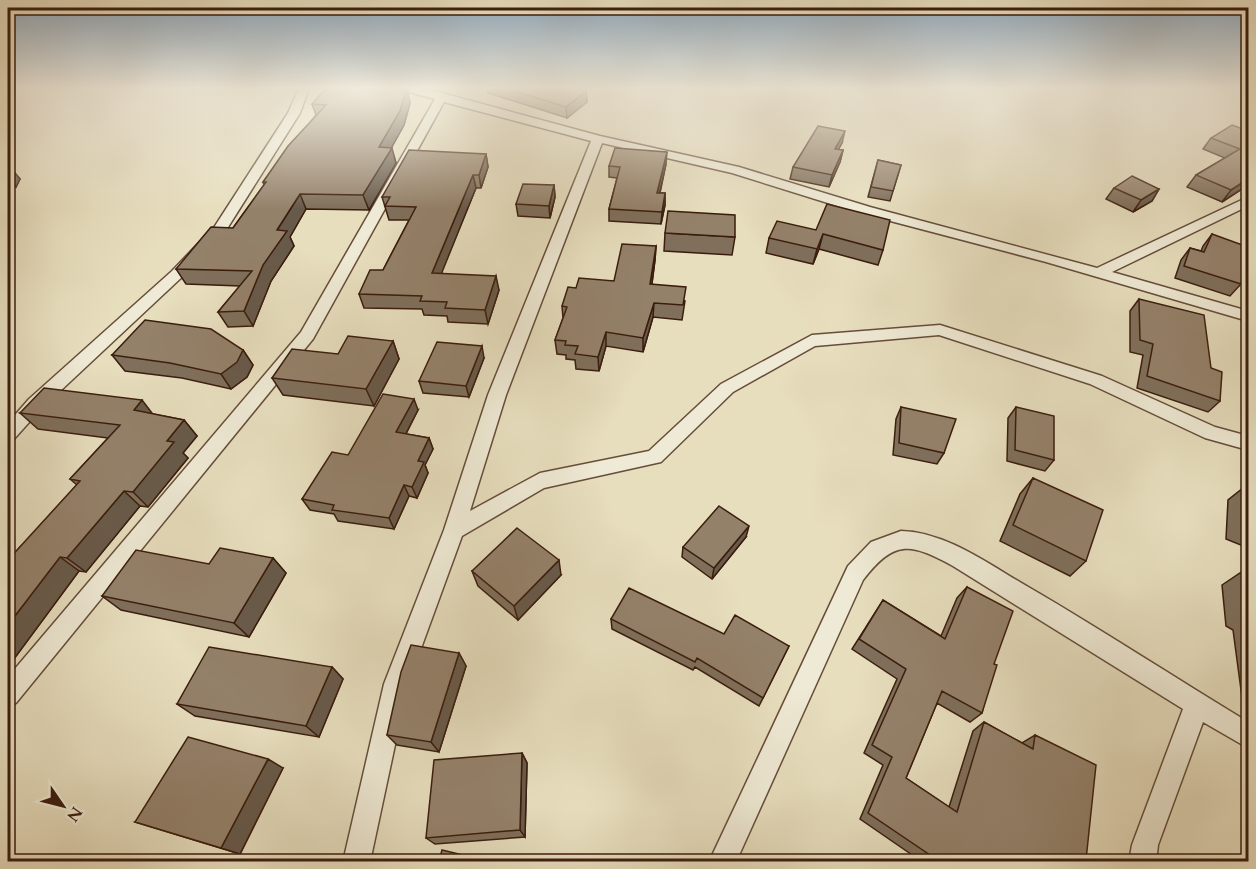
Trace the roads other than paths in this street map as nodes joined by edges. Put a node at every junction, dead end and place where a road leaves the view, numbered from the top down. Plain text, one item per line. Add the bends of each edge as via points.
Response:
1 (284, 129) edge
2 (424, 129) edge
3 (559, 129) edge
4 (597, 139) junction
5 (1248, 201) edge
6 (1098, 273) junction
7 (1248, 316) edge
8 (8, 434) edge
9 (1248, 443) edge
10 (454, 530) junction
11 (8, 695) edge
12 (1197, 705) junction
13 (1248, 736) edge
14 (356, 861) edge
15 (722, 861) edge
16 (1143, 861) edge

1 - 8 street via 220,229
2 - 11 street via 307,335
3 - 4 street
4 - 6 street via 746,173 865,210
4 - 10 street via 497,395
5 - 6 street
6 - 7 street
9 - 10 street via 1211,433 1096,380 940,330 812,341 727,388 654,457 540,481
10 - 14 street via 396,684
12 - 13 street
12 - 15 street via 988,575 927,543 890,542 872,551 855,573
12 - 16 street via 1145,845

